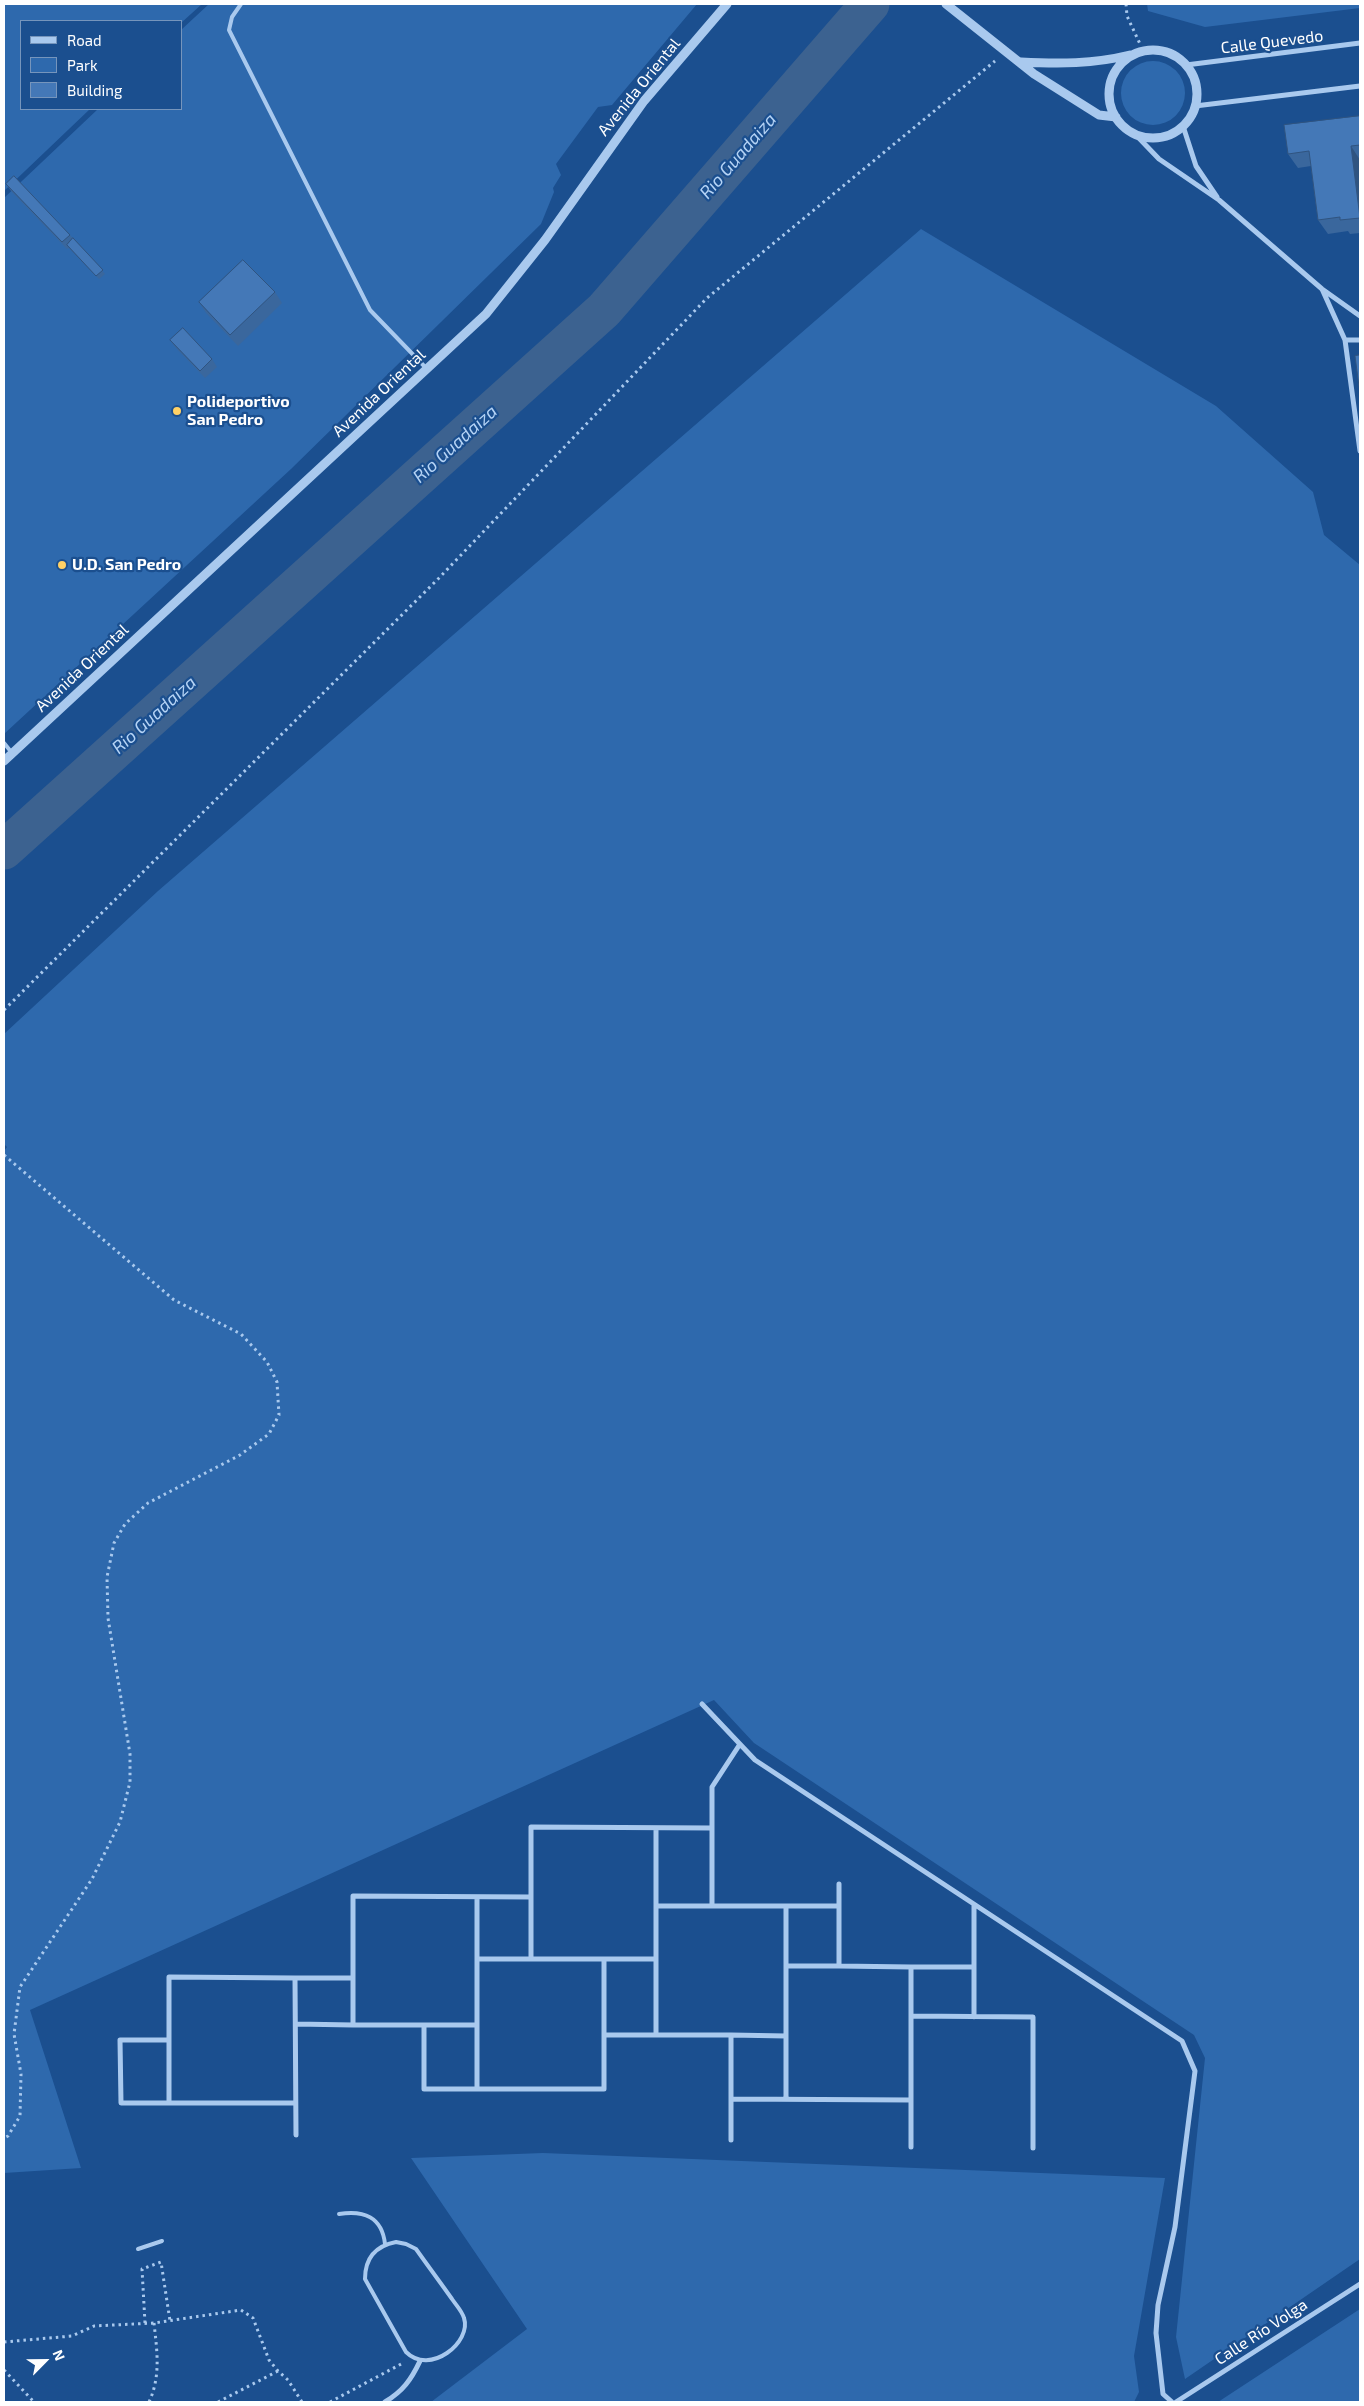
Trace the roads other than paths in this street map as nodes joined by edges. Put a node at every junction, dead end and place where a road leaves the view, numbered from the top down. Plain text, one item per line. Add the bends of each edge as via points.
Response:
1 (241, 4) edge
2 (727, 4) edge
3 (946, 4) edge
4 (1360, 43) edge
5 (1139, 52) junction
6 (1022, 62) junction
7 (1186, 65) junction
8 (1360, 86) edge
9 (1195, 106) junction
10 (1116, 117) junction
11 (1182, 126) junction
12 (1135, 134) junction
13 (1219, 200) junction
14 (1322, 289) junction
15 (1360, 316) edge
16 (1345, 340) junction
17 (1360, 340) edge
18 (427, 369) junction
19 (1360, 451) edge
20 (4, 744) edge
21 (12, 753) junction
22 (4, 761) edge
23 (702, 1704) dead end
24 (740, 1744) junction
25 (656, 1828) junction
26 (712, 1828) junction
27 (839, 1884) dead end
28 (477, 1897) junction
29 (531, 1897) junction
30 (656, 1906) junction
31 (712, 1906) junction
32 (786, 1906) junction
33 (838, 1906) junction
34 (974, 1906) junction
35 (477, 1958) junction
36 (531, 1959) junction
37 (604, 1959) junction
38 (656, 1959) junction
39 (786, 1966) junction
40 (839, 1966) junction
41 (911, 1967) junction
42 (974, 1967) junction
43 (295, 1978) junction
44 (353, 1978) junction
45 (911, 2016) junction
46 (974, 2017) junction
47 (296, 2024) junction
48 (353, 2025) junction
49 (424, 2025) junction
50 (477, 2025) junction
51 (604, 2035) junction
52 (656, 2035) junction
53 (731, 2035) junction
54 (786, 2036) junction
55 (169, 2040) junction
56 (477, 2089) junction
57 (731, 2099) junction
58 (786, 2099) junction
59 (911, 2100) junction
60 (169, 2103) junction
61 (296, 2104) junction
62 (296, 2135) dead end
63 (730, 2140) dead end
64 (911, 2147) dead end
65 (1033, 2148) dead end
66 (339, 2214) dead end
67 (162, 2241) dead end
68 (385, 2244) junction
69 (138, 2249) dead end
70 (1360, 2284) edge
71 (420, 2361) junction
72 (385, 2402) edge
73 (1174, 2402) edge

1 - 18 lane via 232,16 229,30 370,310
2 - 18 street, Avenida Oriental via 644,101 545,240 486,314
3 - 6 street
4 - 7 street, Calle Quevedo
5 - 6 street via 1101,62
5 - 7 street via 1162,51
5 - 10 street via 1116,70 1111,81 1110,99
6 - 10 street via 1034,74 1099,115
7 - 9 street via 1196,85
8 - 9 street
9 - 11 street
10 - 12 street
11 - 12 street via 1172,134 1160,137
11 - 13 street via 1196,166
12 - 13 street via 1159,159
13 - 14 street
14 - 15 street
14 - 16 street
16 - 17 street
16 - 19 street
18 - 21 street, Avenida Oriental
20 - 21 lane
21 - 22 street, Avenida Oriental
23 - 24 street
24 - 26 street via 712,1788
24 - 34 street via 755,1760
25 - 26 street
25 - 29 street via 532,1827
25 - 30 street
26 - 31 street
27 - 33 street
28 - 29 street
28 - 35 street
28 - 44 street via 353,1896
29 - 36 street
30 - 31 street
30 - 38 street
31 - 32 street
32 - 33 street
32 - 39 street
33 - 40 street
34 - 42 street
34 - 73 street via 1182,2041 1195,2071 1175,2227 1163,2279 1156,2333 1163,2394
35 - 36 street
35 - 50 street
36 - 37 street
37 - 38 street
37 - 51 street
38 - 52 street
39 - 40 street
39 - 54 street
40 - 41 street
41 - 42 street
41 - 45 street
42 - 46 street
43 - 44 street
43 - 47 street
43 - 55 street via 169,1977
44 - 48 street
45 - 46 street
45 - 59 street
46 - 65 street via 1033,2017
47 - 48 street
47 - 61 street
48 - 49 street
49 - 50 street
49 - 56 street via 424,2089
50 - 56 street
51 - 52 street
51 - 56 street via 604,2089
52 - 53 street
53 - 54 street
53 - 57 street
54 - 58 street
55 - 60 street
55 - 60 street via 120,2040 120,2103
57 - 58 street
57 - 63 street
58 - 59 street
59 - 64 street
60 - 61 street
61 - 62 street
66 - 68 lane via 354,2212 374,2219 384,2235
67 - 69 lane
68 - 71 lane via 369,2258 365,2279 406,2352
68 - 71 lane via 396,2242 416,2249 464,2316 463,2338 437,2359
70 - 73 street, Calle Río Volga
71 - 72 street via 409,2384

